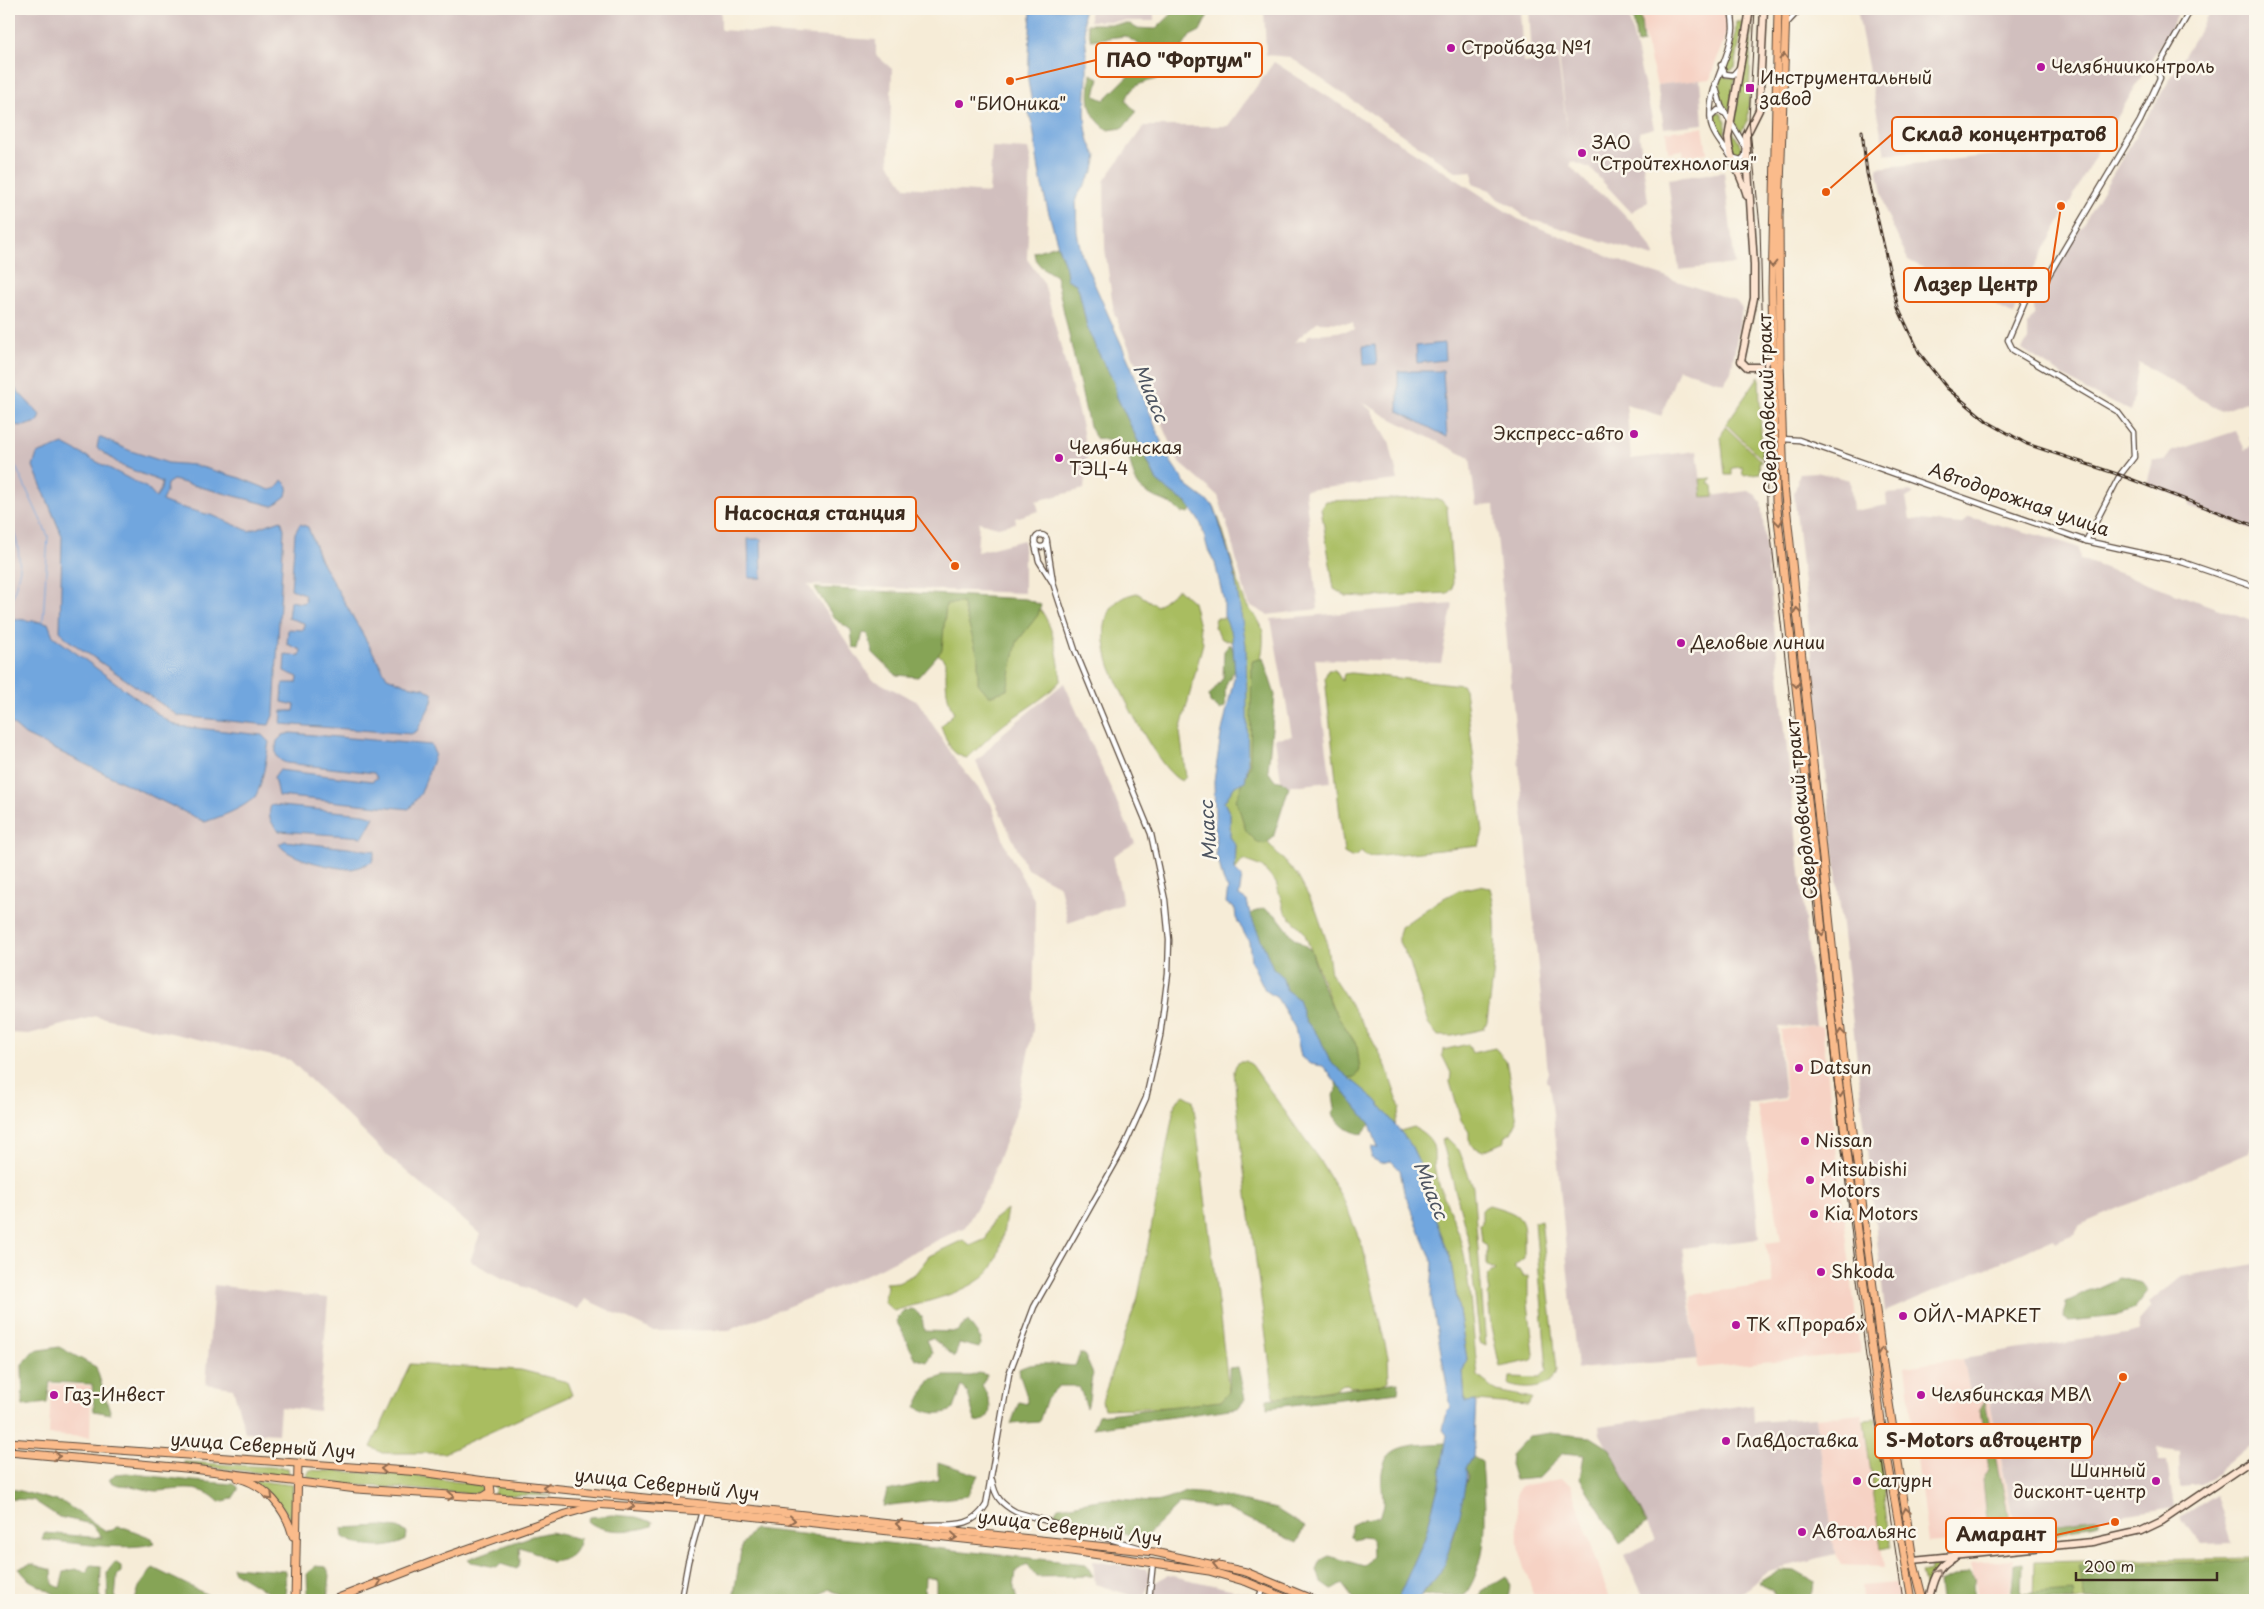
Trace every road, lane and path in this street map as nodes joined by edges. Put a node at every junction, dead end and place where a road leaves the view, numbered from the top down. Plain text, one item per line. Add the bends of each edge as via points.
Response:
1 (1731, 9) edge
2 (1750, 9) edge
3 (1764, 9) edge
4 (1778, 9) edge
5 (1786, 9) edge
6 (1800, 9) edge
7 (2191, 9) edge
8 (1785, 25) junction
9 (1721, 65) junction
10 (1741, 65) junction
11 (1715, 84) junction
12 (1710, 119) junction
13 (1729, 119) junction
14 (1746, 148) junction
15 (1731, 157) junction
16 (1751, 212) junction
17 (1772, 354) junction
18 (1763, 367) junction
19 (1772, 376) junction
20 (1774, 438) junction
21 (1783, 438) junction
22 (2086, 541) junction
23 (1047, 543) junction
24 (1036, 545) junction
25 (1052, 583) junction
26 (2255, 587) edge
27 (9, 1442) edge
28 (9, 1452) edge
29 (188, 1456) junction
30 (2255, 1458) edge
31 (298, 1464) junction
32 (186, 1468) junction
33 (229, 1474) junction
34 (991, 1477) junction
35 (298, 1481) junction
36 (485, 1481) junction
37 (483, 1497) junction
38 (604, 1504) junction
39 (702, 1511) junction
40 (918, 1526) junction
41 (295, 1546) junction
42 (1154, 1552) junction
43 (1962, 1556) junction
44 (1905, 1560) junction
45 (1913, 1560) junction
46 (1153, 1561) junction
47 (1263, 1588) junction
48 (295, 1600) edge
49 (333, 1600) edge
50 (682, 1600) edge
51 (1148, 1600) edge
52 (1259, 1600) edge
53 (1290, 1600) edge
54 (1314, 1600) edge
55 (1912, 1600) edge
56 (1923, 1600) edge
57 (1929, 1600) edge

1 - 9 street via 1733,28
2 - 10 main road
3 - 14 main road via 1758,110 1747,132
4 -> 17 main road, Свердловский тракт
5 - 8 main road, Свердловский тракт
6 - 8 street
7 - 22 street via 2157,69 2160,78 2140,121 2044,283 2029,291 2008,340 2013,350 2117,411 2133,432 2134,457 2120,475
21 -> 8 main road, Свердловский тракт via 1779,216
9 - 10 street via 1725,74 1733,75
9 - 11 street
10 - 13 main road
11 - 12 street
11 - 13 street
12 - 13 street via 1718,110
12 - 15 street via 1710,125
13 - 14 street
13 - 15 main road
14 - 15 street via 1741,160
14 - 16 main road
15 - 16 main road via 1744,185
16 - 18 main road via 1754,298 1741,361 1747,367
17 - 18 main road
17 - 19 main road, Свердловский тракт
18 - 19 main road
19 - 20 main road, Свердловский тракт
20 - 21 main road, Автодорожная улица
20 -> 44 main road, Свердловский тракт via 1776,500 1837,1071 1882,1421
21 - 22 street, Автодорожная улица via 1799,440
45 -> 21 main road, Свердловский тракт via 1882,1357 1845,1069 1788,530
22 - 26 street, Автодорожная улица via 2182,562
23 - 24 street via 1042,548
23 - 24 street via 1046,537 1040,535 1035,538
23 - 25 street
24 - 25 street via 1040,562
25 - 34 street via 1075,650 1151,834 1165,900 1168,974 1160,1036 1146,1098 1122,1151 1034,1307 1009,1374
27 - 29 main road, улица Северный Луч
28 -> 32 main road, улица Северный Луч
29 - 31 main road, улица Северный Луч
29 - 32 main road via 179,1463
30 - 43 main road via 2162,1521 2141,1531 2092,1542
31 - 35 main road
36 -> 31 main road, улица Северный Луч via 422,1472
32 - 33 main road, улица Северный Луч
33 - 35 main road, улица Северный Луч
33 -> 41 main road via 255,1484 277,1504 289,1522
34 - 40 street via 986,1505 967,1524
34 - 42 street via 997,1498 1016,1512
35 -> 37 main road, улица Северный Луч via 358,1489
35 - 41 main road
36 - 37 main road via 490,1484 491,1492
40 -> 36 main road, улица Северный Луч
37 - 38 main road, улица Северный Луч
38 -> 39 main road, улица Северный Луч
49 -> 38 main road via 450,1555
39 -> 46 main road, улица Северный Луч
39 - 50 street
40 - 42 main road, улица Северный Луч
41 - 48 main road
54 -> 42 main road, улица Северный Луч via 1246,1572
43 - 45 main road
57 -> 43 main road via 1943,1564
44 - 45 main road
44 - 55 main road, Свердловский тракт
45 - 56 main road, Свердловский тракт
46 - 47 main road, улица Северный Луч via 1209,1571
46 - 51 street
47 - 52 street
47 - 53 main road, улица Северный Луч

